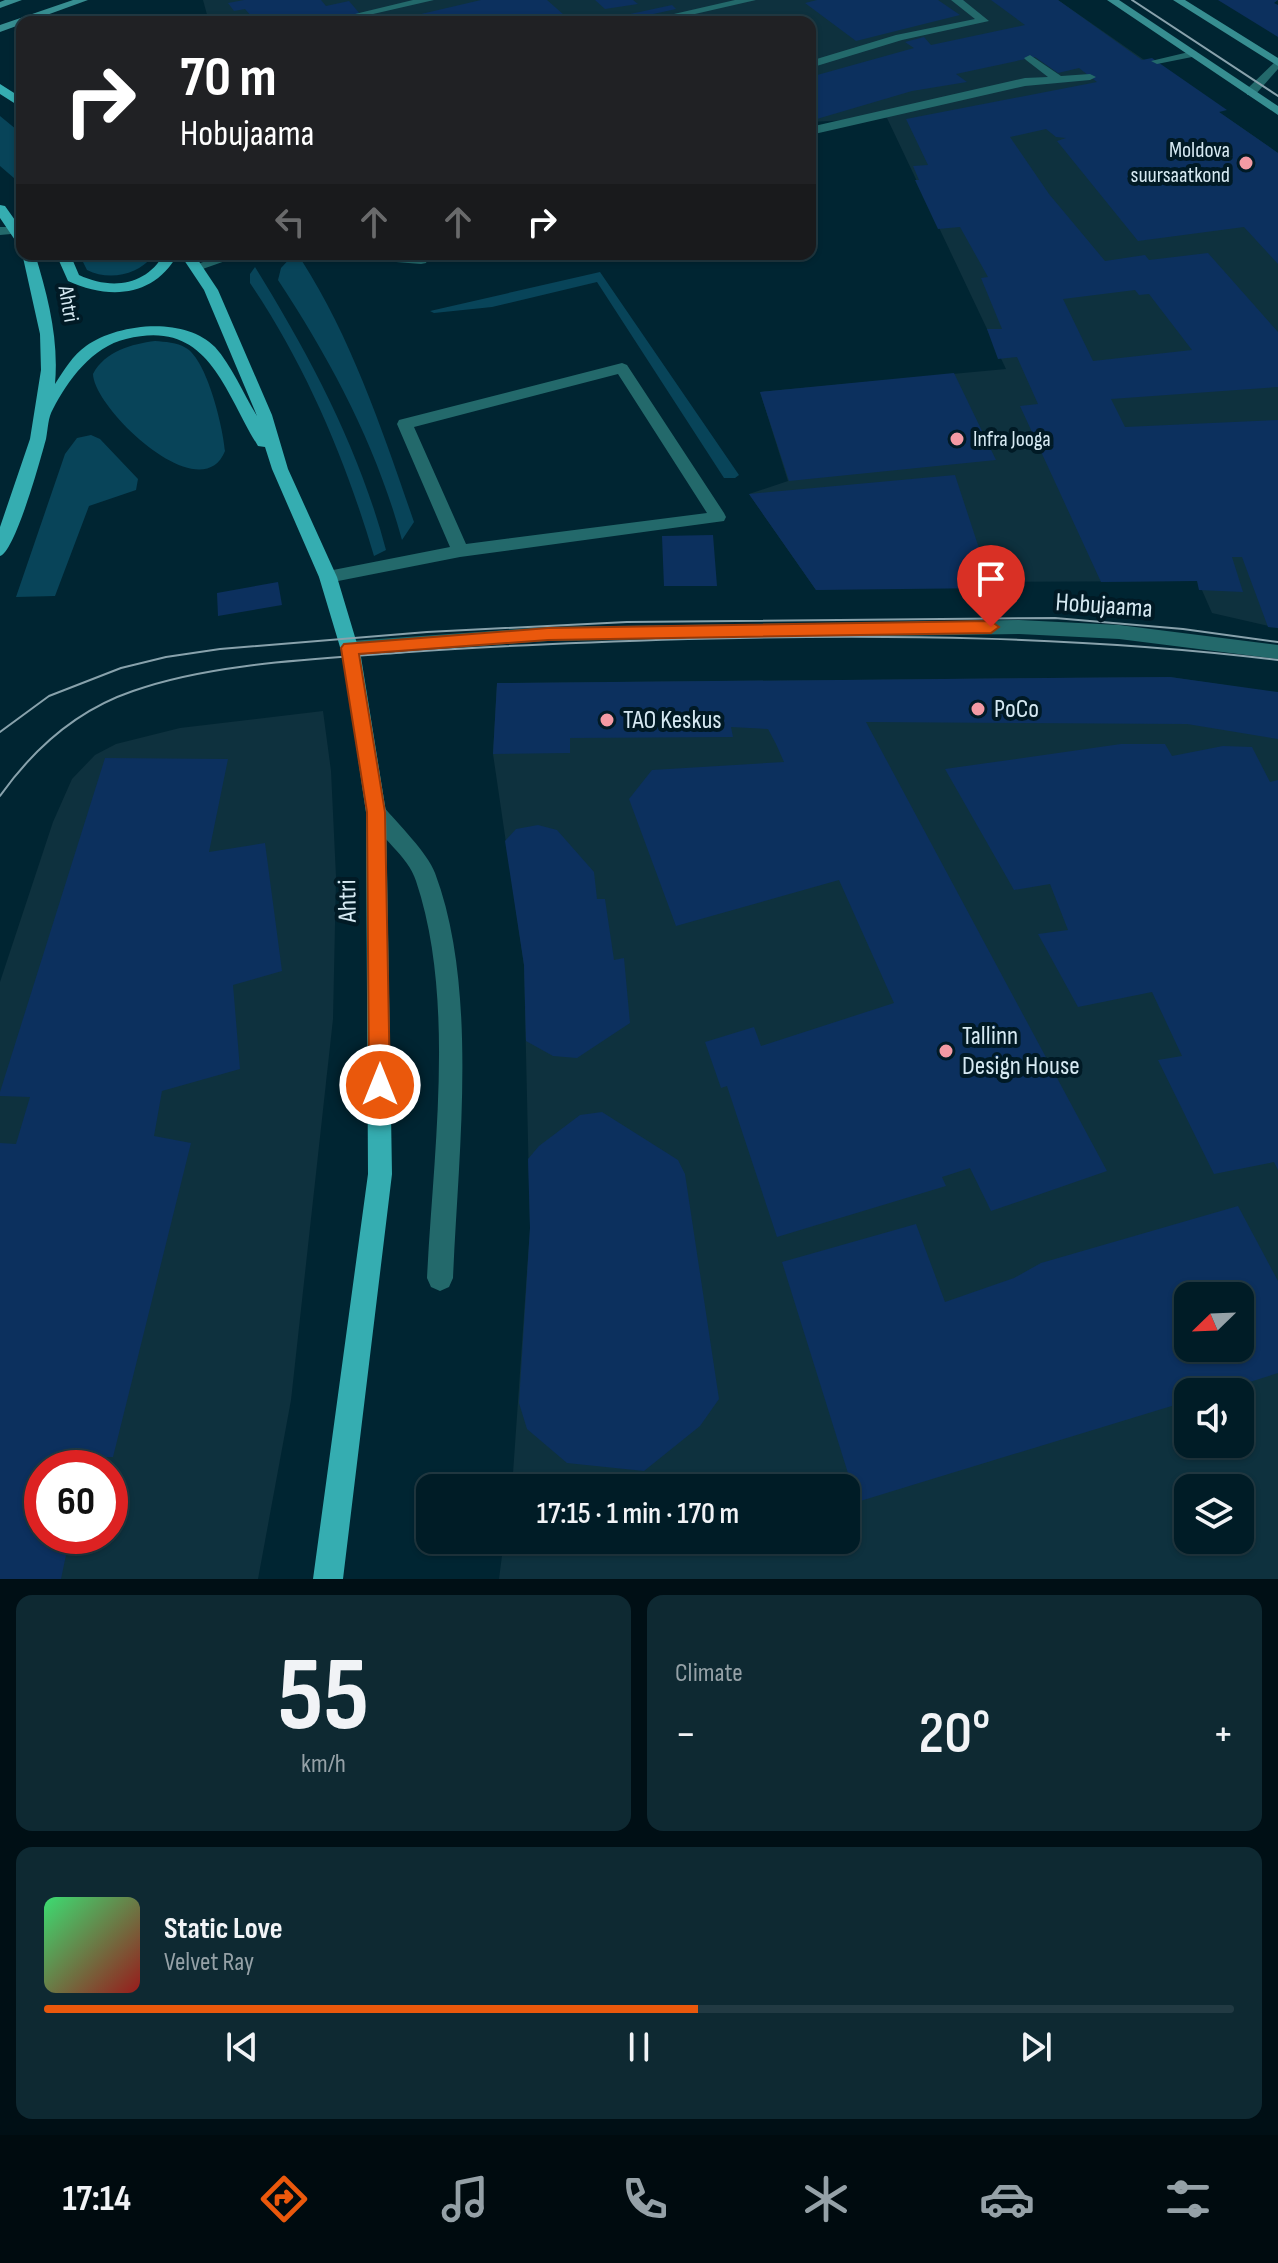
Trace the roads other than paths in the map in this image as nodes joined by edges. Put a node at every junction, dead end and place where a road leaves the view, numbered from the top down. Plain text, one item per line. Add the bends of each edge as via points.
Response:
1 (17, 0) edge
2 (83, 0) edge
3 (360, 0) edge
4 (429, 0) edge
5 (751, 0) edge
6 (956, 0) edge
7 (1112, 0) edge
8 (1178, 0) edge
9 (0, 5) edge
10 (59, 9) junction
11 (38, 16) edge
12 (49, 16) edge
13 (673, 16) edge
14 (984, 21) junction
15 (995, 31) dead end
16 (1193, 54) junction
17 (1030, 58) dead end
18 (1157, 61) dead end
19 (1277, 62) edge
20 (816, 63) edge
21 (1090, 77) dead end
22 (1058, 79) junction
23 (1251, 92) junction
24 (1278, 111) edge
25 (816, 130) edge
26 (0, 209) edge
27 (16, 228) edge
28 (30, 260) edge
29 (66, 260) edge
30 (167, 260) edge
31 (192, 260) edge
32 (47, 406) junction
33 (280, 469) junction
34 (0, 550) edge
35 (460, 551) junction
36 (328, 577) junction
37 (350, 648) junction
38 (1278, 652) edge
39 (376, 812) junction
40 (440, 1278) dead end
41 (328, 1579) edge

1 - 9 main road
2 - 10 main road
3 - 4 street via 365,13
5 - 13 street
6 - 14 street
7 - 16 main road
8 - 19 main road
10 - 11 main road
10 - 12 main road
14 - 15 street
14 - 20 street via 900,37
16 - 18 street
16 - 23 main road
17 - 22 street
19 - 23 street
21 - 22 street
22 - 25 street
23 - 24 main road
26 - 27 main road
28 - 32 main road, Ahtri via 45,305
29 - 30 main road via 73,278 99,289 141,283 161,271
31 - 33 main road, Ahtri via 211,290 264,415
32 - 33 main road via 93,348 143,333 183,335 210,351
32 - 34 main road, Ahtri
33 - 36 main road, Ahtri
35 - 35 street via 521,543 718,517 622,368 405,424
35 - 36 street
36 - 37 main road, Ahtri
37 - 38 street, Hobujaama via 548,634 1019,627 1119,632
37 - 39 main road, Ahtri
39 - 40 street via 425,874 443,946 451,1030
39 - 41 main road, Ahtri via 380,1174

